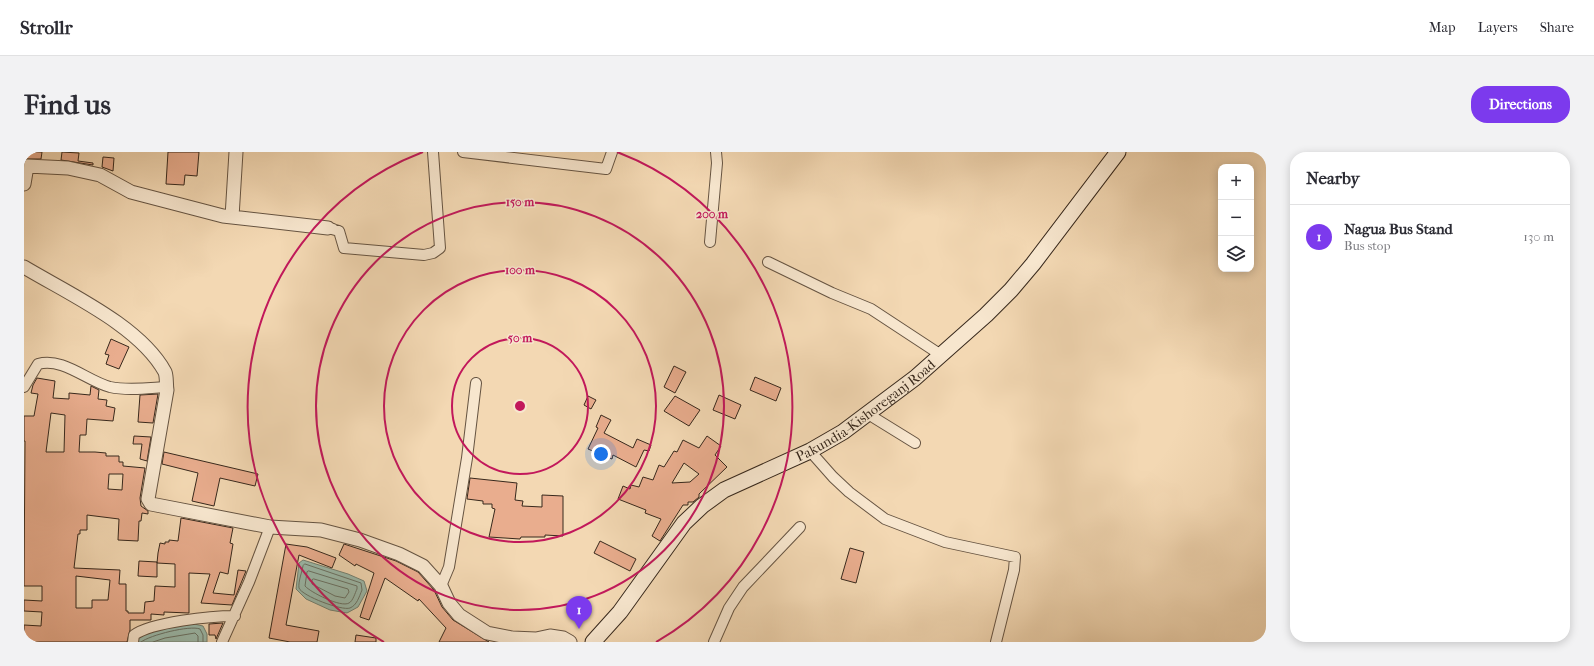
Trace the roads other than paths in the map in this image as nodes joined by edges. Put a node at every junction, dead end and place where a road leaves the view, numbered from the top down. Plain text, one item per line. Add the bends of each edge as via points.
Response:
1 (236, 152) edge
2 (433, 152) edge
3 (463, 152) edge
4 (612, 152) edge
5 (716, 152) edge
6 (1118, 152) edge
7 (24, 184) edge
8 (232, 217) junction
9 (331, 229) joint
10 (710, 242) dead end
11 (768, 262) dead end
12 (24, 266) edge
13 (942, 355) junction
14 (476, 383) dead end
15 (24, 387) edge
16 (166, 387) junction
17 (868, 414) junction
18 (914, 443) dead end
19 (810, 451) junction
20 (800, 527) dead end
21 (270, 528) junction
22 (441, 586) junction
23 (235, 616) junction
24 (133, 642) edge
25 (222, 642) edge
26 (570, 642) edge
27 (593, 642) edge
28 (714, 642) edge
29 (996, 642) edge

1 - 8 street
2 - 9 street via 440,248 424,255 344,248 339,231
3 - 4 street via 606,169
5 - 10 street
6 - 13 main road, Pakundia-Kishoreganj Road via 1011,290
7 - 8 street via 27,166 68,168 100,175 131,192
8 - 9 street
11 - 13 street via 871,308
12 - 16 street via 111,319 141,341 166,373
13 - 17 main road, Pakundia-Kishoreganj Road
14 - 22 street via 449,568
15 - 16 street via 38,364 47,362 72,368 96,382 112,387
16 - 21 street via 148,501 164,507
17 - 18 street
17 - 19 main road, Pakundia-Kishoreganj Road
19 - 27 main road, Pakundia-Kishoreganj Road via 724,490 702,506 684,523 620,612
19 - 29 street via 838,482 885,519 945,542 1015,557
20 - 28 street via 742,587 729,608
21 - 22 street via 321,530 360,540 423,566
21 - 23 street
22 - 26 street via 449,603 459,615 486,633 512,638 536,639 550,636 564,638
23 - 24 street via 216,616 157,626 139,631 134,635
23 - 25 street

